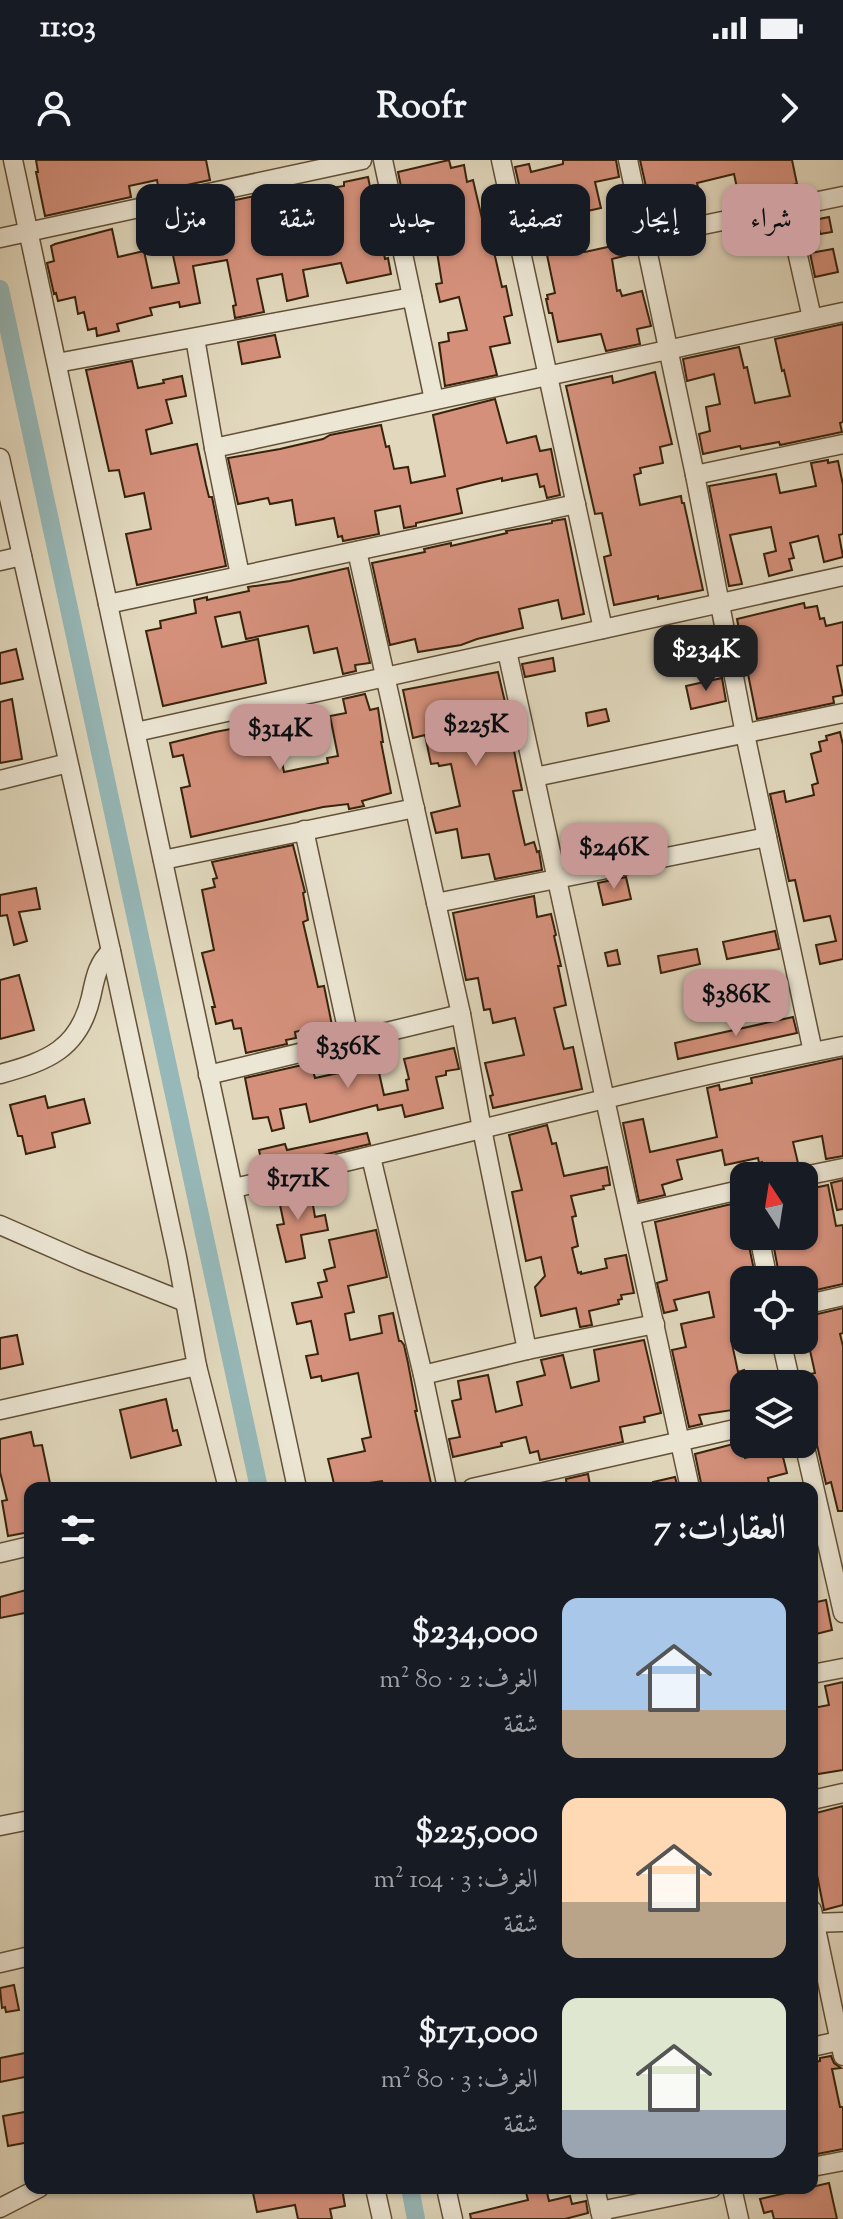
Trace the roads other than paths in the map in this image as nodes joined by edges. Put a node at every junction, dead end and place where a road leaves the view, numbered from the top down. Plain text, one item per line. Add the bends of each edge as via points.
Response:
1 (13, 160) edge
2 (362, 160) edge
3 (383, 160) edge
4 (501, 160) edge
5 (628, 160) edge
6 (633, 184) edge
7 (843, 196) edge
8 (820, 201) edge
9 (29, 232) junction
10 (4, 237) edge
11 (649, 256) edge
12 (798, 256) edge
13 (412, 297) junction
14 (843, 312) edge
15 (812, 318) junction
16 (195, 338) junction
17 (669, 349) junction
18 (57, 363) junction
19 (548, 376) junction
20 (434, 400) junction
21 (843, 444) edge
22 (214, 448) junction
23 (0, 458) edge
24 (695, 475) junction
25 (576, 504) junction
26 (357, 551) junction
27 (22, 556) junction
28 (0, 561) edge
29 (240, 575) junction
30 (843, 576) edge
31 (721, 603) junction
32 (108, 604) junction
33 (603, 629) junction
34 (507, 651) junction
35 (385, 677) junction
36 (843, 713) edge
37 (136, 732) junction
38 (745, 734) junction
39 (68, 763) junction
40 (535, 777) junction
41 (0, 780) edge
42 (415, 808) junction
43 (304, 830) junction
44 (767, 837) junction
45 (163, 860) junction
46 (558, 879) junction
47 (436, 903) junction
48 (111, 951) junction
49 (461, 1014) junction
50 (350, 1042) junction
51 (843, 1046) edge
52 (813, 1052) junction
53 (0, 1074) edge
54 (208, 1075) junction
55 (606, 1098) junction
56 (482, 1129) junction
57 (371, 1157) junction
58 (843, 1168) edge
59 (818, 1173) edge
60 (234, 1188) junction
61 (730, 1192) edge
62 (631, 1215) junction
63 (0, 1225) edge
64 (843, 1296) edge
65 (185, 1302) junction
66 (818, 1302) edge
67 (655, 1324) junction
68 (527, 1350) junction
69 (197, 1366) junction
70 (423, 1375) junction
71 (0, 1410) edge
72 (730, 1430) edge
73 (680, 1441) junction
74 (808, 1458) edge
75 (226, 1482) edge
76 (296, 1482) edge
77 (446, 1482) edge
78 (499, 1482) edge
79 (689, 1482) edge
80 (816, 1482) edge
81 (818, 1490) edge
82 (24, 1547) edge
83 (835, 1547) edge
84 (0, 1553) edge
85 (843, 1613) edge
86 (843, 1668) edge
87 (818, 1673) edge
88 (843, 1793) edge
89 (818, 1799) edge
90 (24, 1820) edge
91 (1, 1821) edge
92 (818, 1920) edge
93 (818, 1921) edge
94 (843, 1922) edge
95 (843, 1930) edge
96 (818, 1941) edge
97 (24, 1962) edge
98 (0, 1963) edge
99 (842, 2045) edge
100 (818, 2047) edge
101 (843, 2161) edge
102 (818, 2166) edge
103 (27, 2194) edge
104 (376, 2194) edge
105 (447, 2194) edge
106 (596, 2194) edge
107 (687, 2194) edge
108 (733, 2194) edge
109 (0, 2208) edge
110 (601, 2215) edge
111 (382, 2219) edge
112 (453, 2219) edge
113 (739, 2219) edge

1 - 9 street
2 - 9 street
3 - 13 street
4 - 19 street
5 - 6 street
7 - 8 street
9 - 10 street
9 - 18 street
11 - 17 street
12 - 15 street
13 - 16 street
13 - 20 street
14 - 15 street
15 - 17 street
16 - 18 street
16 - 22 street
17 - 19 street
17 - 24 street
18 - 32 street
19 - 20 street
19 - 25 street
20 - 22 street
21 - 24 street
22 - 29 street
23 - 27 street
24 - 31 street
25 - 26 street
25 - 33 street
26 - 29 street
26 - 35 street
27 - 28 street
27 - 39 street
29 - 32 street
30 - 31 street
31 - 33 street
31 - 38 street
32 - 37 street
33 - 34 street
34 - 35 street
34 - 40 street
35 - 37 street
35 - 42 street
36 - 38 street
37 - 45 street
38 - 40 street
38 - 44 street
39 - 41 street
39 - 48 street
40 - 46 street
42 - 43 street
42 - 47 street
43 - 45 street
43 - 50 street
44 - 46 street
44 - 52 street
45 - 54 street
46 - 47 street
46 - 55 street
47 - 49 street
48 - 53 street via 96,974 82,1024 63,1049
48 - 65 street
49 - 50 street
49 - 56 street
50 - 54 street
51 - 52 street
52 - 55 street
54 - 60 street
55 - 56 street
55 - 62 street
56 - 57 street
56 - 68 street
57 - 60 street
57 - 70 street
58 - 59 street
60 - 76 street
61 - 62 street
62 - 67 street
63 - 65 street
64 - 66 street
65 - 69 street
67 - 68 street
67 - 73 street
68 - 70 street
69 - 71 street
69 - 75 street
70 - 77 street
72 - 73 street
73 - 78 street
73 - 79 street
74 - 80 street
81 - 83 street
82 - 84 street
83 - 85 street
86 - 87 street
88 - 89 street
90 - 91 street
92 - 94 street
93 - 95 street
96 - 99 street
97 - 98 street
99 - 100 street
101 - 102 street
103 - 109 street
104 - 111 street
105 - 112 street
106 - 110 street
107 - 110 street
108 - 113 street

